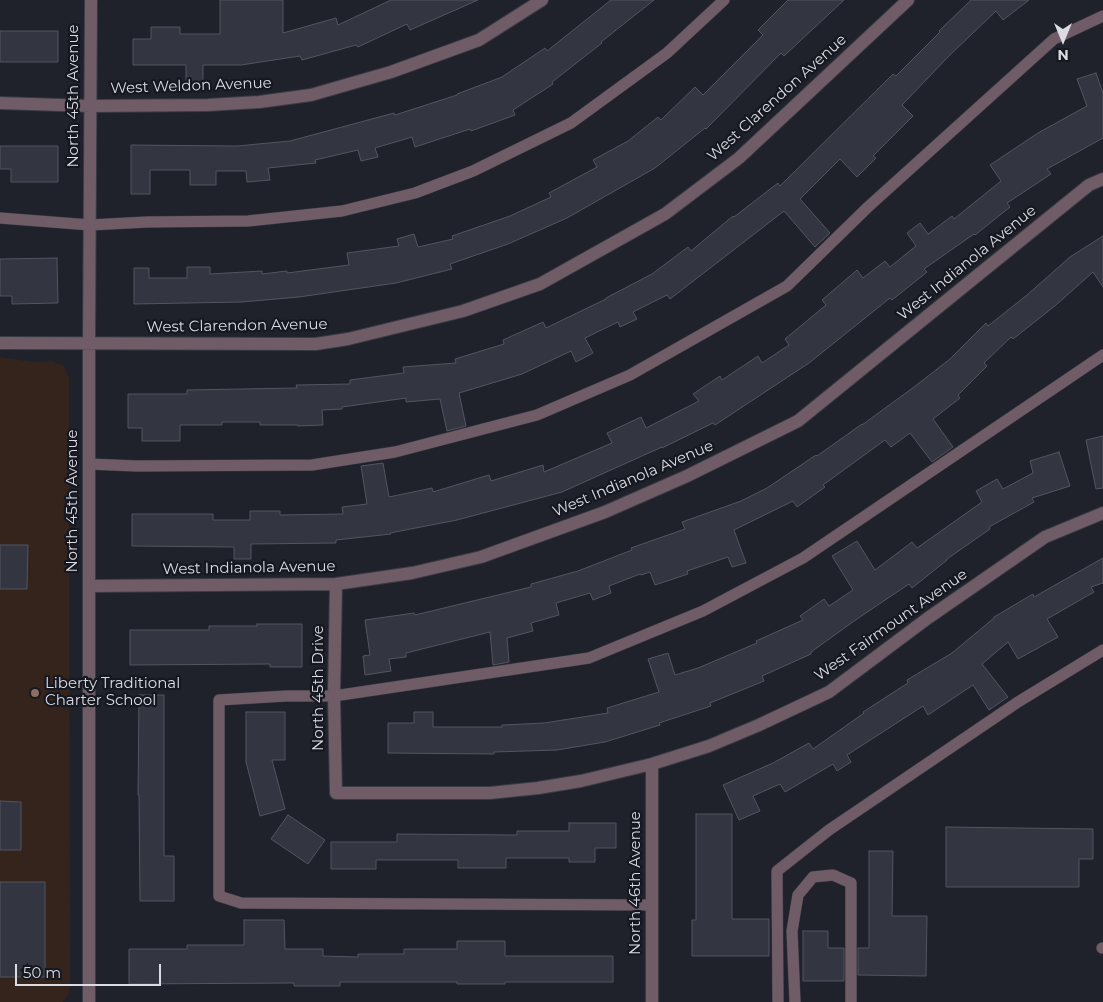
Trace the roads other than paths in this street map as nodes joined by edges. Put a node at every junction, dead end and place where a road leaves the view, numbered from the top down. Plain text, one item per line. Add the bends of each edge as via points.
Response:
1 (91, 0) edge
2 (542, 0) edge
3 (724, 0) edge
4 (908, 0) edge
5 (1103, 16) edge
6 (0, 103) edge
7 (90, 106) junction
8 (1103, 179) edge
9 (0, 218) edge
10 (90, 225) junction
11 (0, 343) edge
12 (89, 344) junction
13 (1103, 356) edge
14 (89, 464) junction
15 (1103, 512) edge
16 (336, 584) junction
17 (89, 586) junction
18 (1103, 650) edge
19 (334, 696) junction
20 (652, 764) junction
21 (336, 792) joint
22 (652, 905) junction
23 (89, 1002) edge
24 (652, 1002) edge
25 (778, 1002) edge
26 (795, 1002) edge
27 (851, 1002) edge

1 - 7 street, North 45th Avenue
2 - 7 street, West Weldon Avenue via 478,40 391,72 311,95 217,105
3 - 10 lane via 667,53 571,124 473,171 415,193 342,211 248,221
4 - 12 street, West Clarendon Avenue via 739,158 666,214 540,284 462,311 316,344
5 - 14 lane via 1054,39 868,207 786,286 622,378 537,415 396,452 312,466
6 - 7 street, West Weldon Avenue
7 - 10 street, North 45th Avenue
8 - 16 street, West Indianola Avenue via 1089,185 798,421 605,512 481,557 412,573
9 - 10 lane
10 - 12 street, North 45th Avenue
11 - 12 street, West Clarendon Avenue
12 - 14 street, North 45th Avenue
13 - 19 lane via 803,558 704,611 589,658
14 - 17 street, North 45th Avenue
15 - 20 street, West Fairmount Avenue via 1045,537 829,692 709,746
16 - 17 street, West Indianola Avenue
16 - 19 street, North 45th Drive
17 - 23 street, North 45th Avenue
18 - 25 lane via 1018,702 829,830 777,871
19 - 21 street, North 45th Drive
19 - 22 lane via 219,700 219,896 241,903
20 - 21 street, West Fairmount Avenue via 581,781 490,793
20 - 22 street, North 46th Avenue
22 - 24 street, North 46th Avenue
26 - 27 lane via 792,930 798,895 813,877 833,875 851,883

